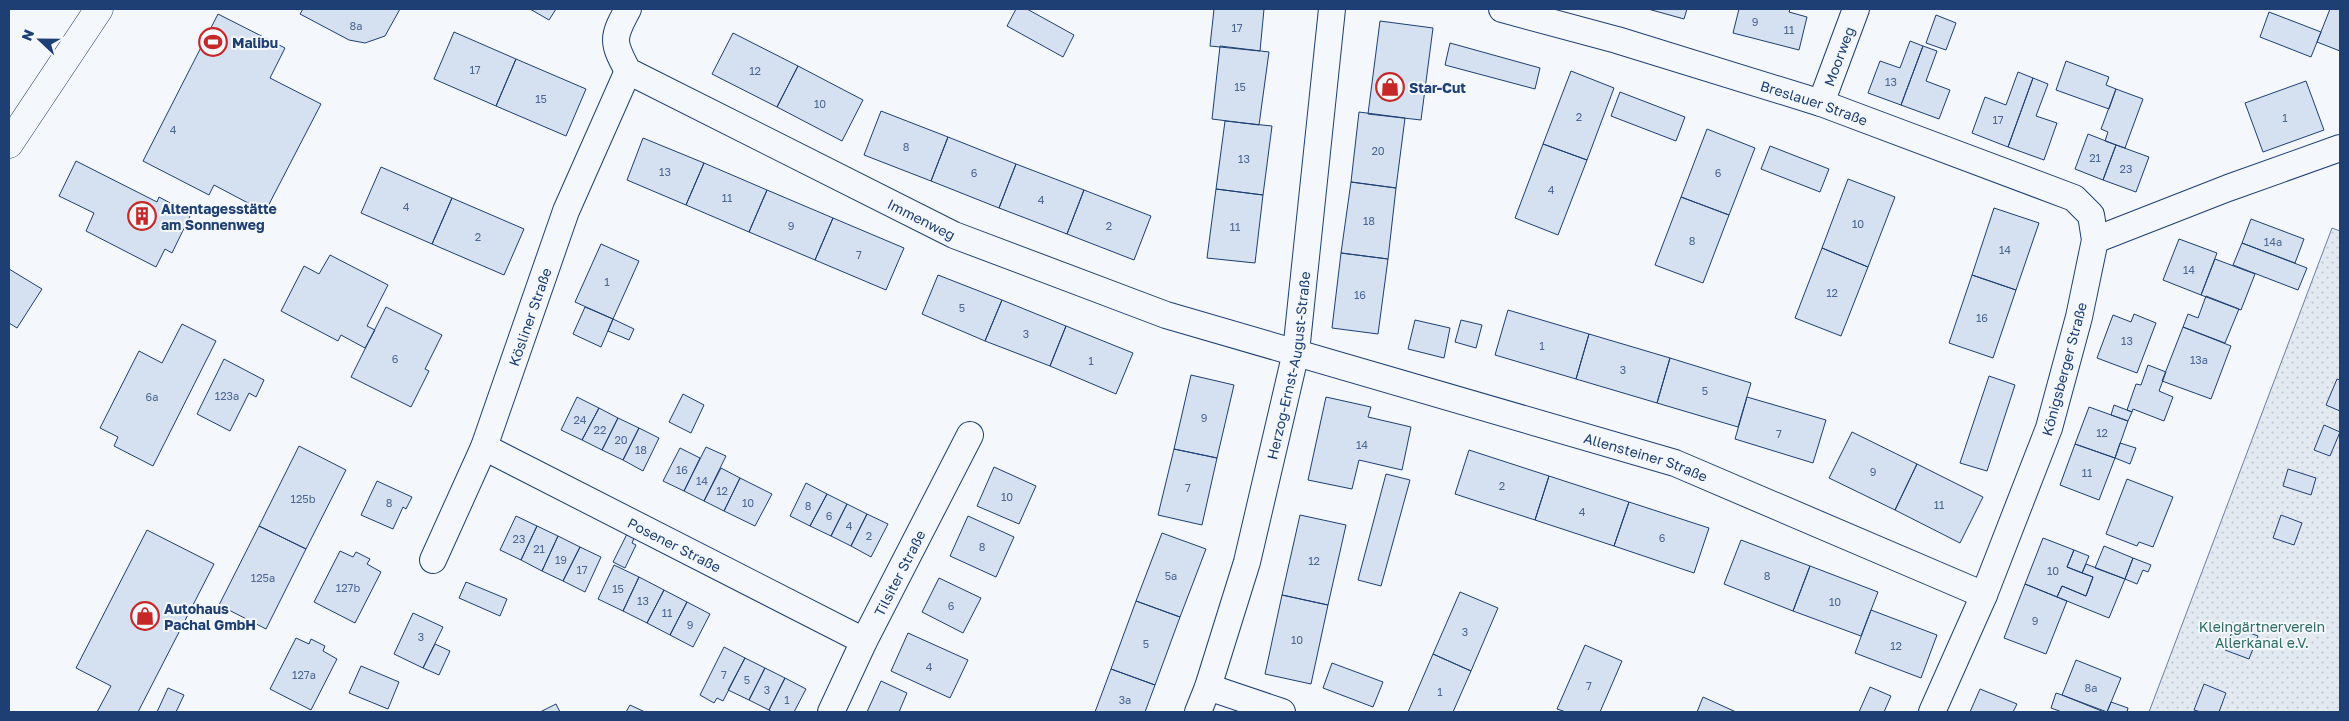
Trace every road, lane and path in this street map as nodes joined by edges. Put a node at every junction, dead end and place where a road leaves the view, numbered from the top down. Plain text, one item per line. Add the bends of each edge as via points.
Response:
1 (99, 9) edge
2 (628, 9) edge
3 (1332, 9) edge
4 (1502, 9) edge
5 (1856, 9) edge
6 (628, 71) junction
7 (1821, 103) junction
8 (9, 144) edge
9 (2340, 148) edge
10 (2095, 240) junction
11 (1296, 352) junction
12 (970, 435) dead end
13 (484, 447) junction
14 (433, 560) dead end
15 (1984, 595) junction
16 (864, 641) junction
17 (1208, 687) junction
18 (831, 712) edge
19 (1198, 712) edge
20 (1282, 712) edge
21 (1932, 712) edge

1 - 8 street
2 - 6 street via 617,29 615,48
3 - 11 street, Herzog-Ernst-August-Straße
4 - 7 street, Breslauer Straße via 1617,40
5 - 7 street, Moorweg
6 - 11 street, Immenweg via 954,235 1166,315
6 - 13 street, Kösliner Straße via 566,210
7 - 10 street, Breslauer Straße via 2074,198 2091,215
9 - 10 street
10 - 15 street, Königsberger Straße via 2079,317 2049,428
11 - 15 street, Allensteiner Straße via 1675,463
11 - 17 street, Herzog-Ernst-August-Straße via 1247,562
12 - 16 street, Tilsiter Straße
13 - 14 street, Kösliner Straße
13 - 16 street, Posener Straße
15 - 21 street, Königsberger Straße
16 - 18 street, Tilsiter Straße
17 - 19 street, Herzog-Ernst-August-Straße
17 - 20 street

